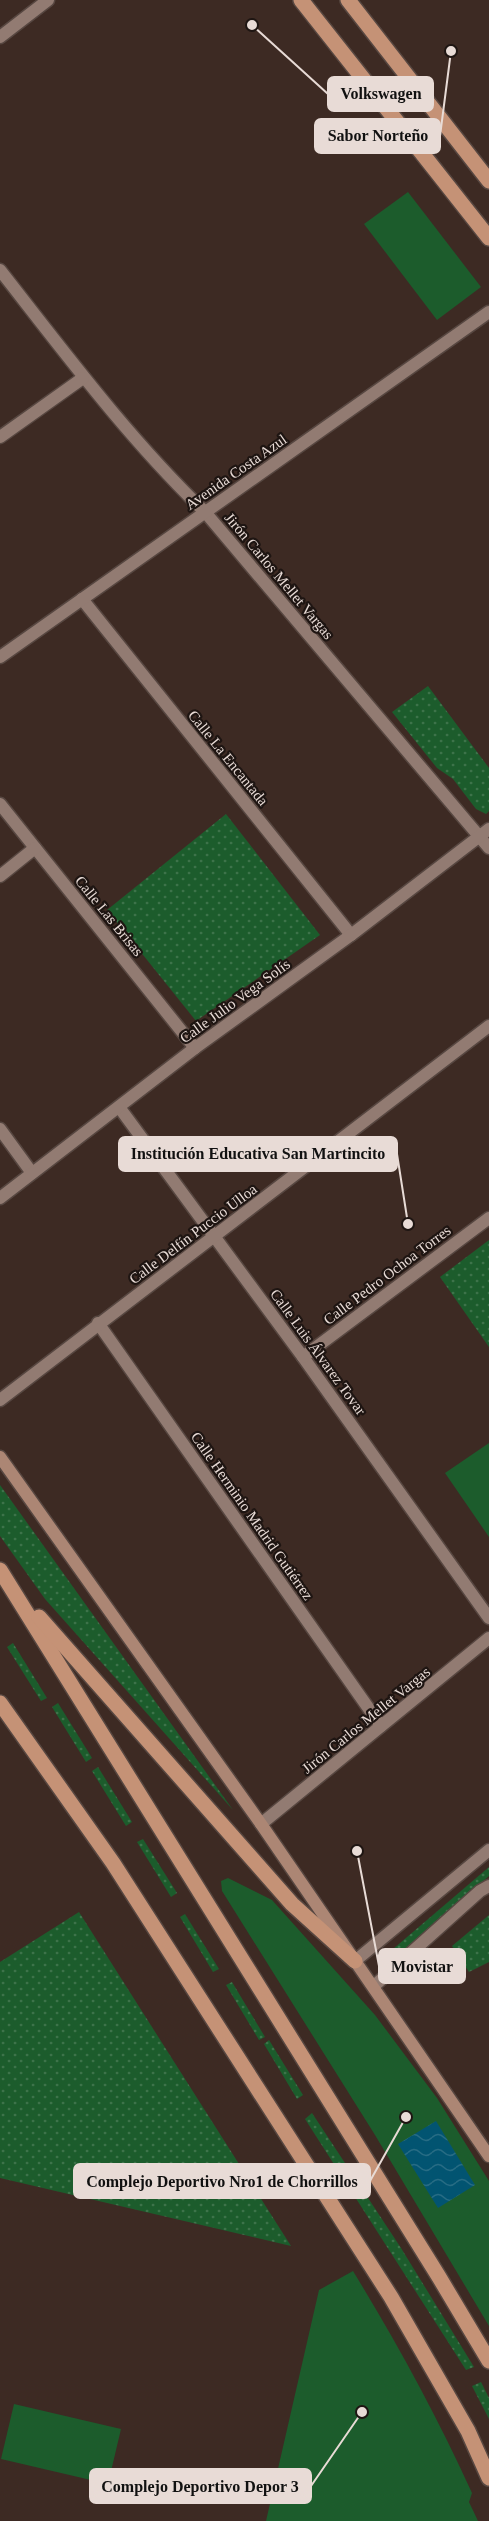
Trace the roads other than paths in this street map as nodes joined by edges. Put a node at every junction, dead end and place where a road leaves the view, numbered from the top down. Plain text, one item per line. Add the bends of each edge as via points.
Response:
1 (48, 0) edge
2 (301, 0) edge
3 (348, 0) edge
4 (0, 37) edge
5 (489, 181) edge
6 (489, 238) edge
7 (0, 270) edge
8 (489, 312) edge
9 (83, 378) junction
10 (0, 437) edge
11 (205, 512) junction
12 (82, 599) junction
13 (0, 657) edge
14 (0, 804) edge
15 (484, 832) edge
16 (35, 848) junction
17 (489, 848) edge
18 (0, 876) edge
19 (351, 935) junction
20 (489, 1026) edge
21 (195, 1048) junction
22 (119, 1107) junction
23 (0, 1129) edge
24 (32, 1173) junction
25 (0, 1198) edge
26 (489, 1218) edge
27 (215, 1237) junction
28 (98, 1323) junction
29 (303, 1357) junction
30 (0, 1400) edge
31 (0, 1457) edge
32 (0, 1570) edge
33 (11, 1586) junction
34 (489, 1618) edge
35 (489, 1638) edge
36 (0, 1703) edge
37 (381, 1726) junction
38 (261, 1824) junction
39 (489, 1850) edge
40 (489, 1886) edge
41 (355, 1961) junction
42 (374, 1986) junction
43 (489, 2156) edge
44 (489, 2361) edge
45 (489, 2478) edge

1 - 4 street
2 - 6 main road
3 - 5 main road
7 - 9 street, Jirón Carlos Mellet Vargas
8 - 11 street, Avenida Costa Azul
9 - 10 street
9 - 11 street, Jirón Carlos Mellet Vargas
11 - 12 street, Avenida Costa Azul
11 - 15 street, Jirón Carlos Mellet Vargas
12 - 13 street, Avenida Costa Azul
12 - 19 street, Calle La Encantada
14 - 16 street, Calle Las Brisas
15 - 17 street, Jirón Carlos Mellet Vargas
15 - 19 street, Calle Julio Vega Solís
16 - 18 street
16 - 21 street, Calle Las Brisas
19 - 21 street, Calle Julio Vega Solís
20 - 27 street, Calle Delfín Puccio Ulloa
21 - 22 street, Calle Julio Vega Solís
22 - 24 street, Calle Julio Vega Solís
22 - 27 street, Calle Luis Álvarez Tovar
23 - 24 street
24 - 25 street, Calle Julio Vega Solís
26 - 29 street, Calle Pedro Ochoa Torres
27 - 28 street, Calle Delfín Puccio Ulloa
27 - 29 street, Calle Luis Álvarez Tovar
28 - 30 street, Calle Delfín Puccio Ulloa
28 - 37 street, Calle Herminio Madrid Gutiérrez
29 - 34 street, Calle Luis Álvarez Tovar
31 - 38 main road
32 - 33 main road
33 - 41 main road via 292,1904
33 - 44 main road
35 - 37 street, Jirón Carlos Mellet Vargas
36 - 45 main road via 113,1863 391,2297 468,2431
37 - 38 street, Jirón Carlos Mellet Vargas
38 - 41 main road
39 - 41 street
40 - 42 street
41 - 42 main road
42 - 43 main road

